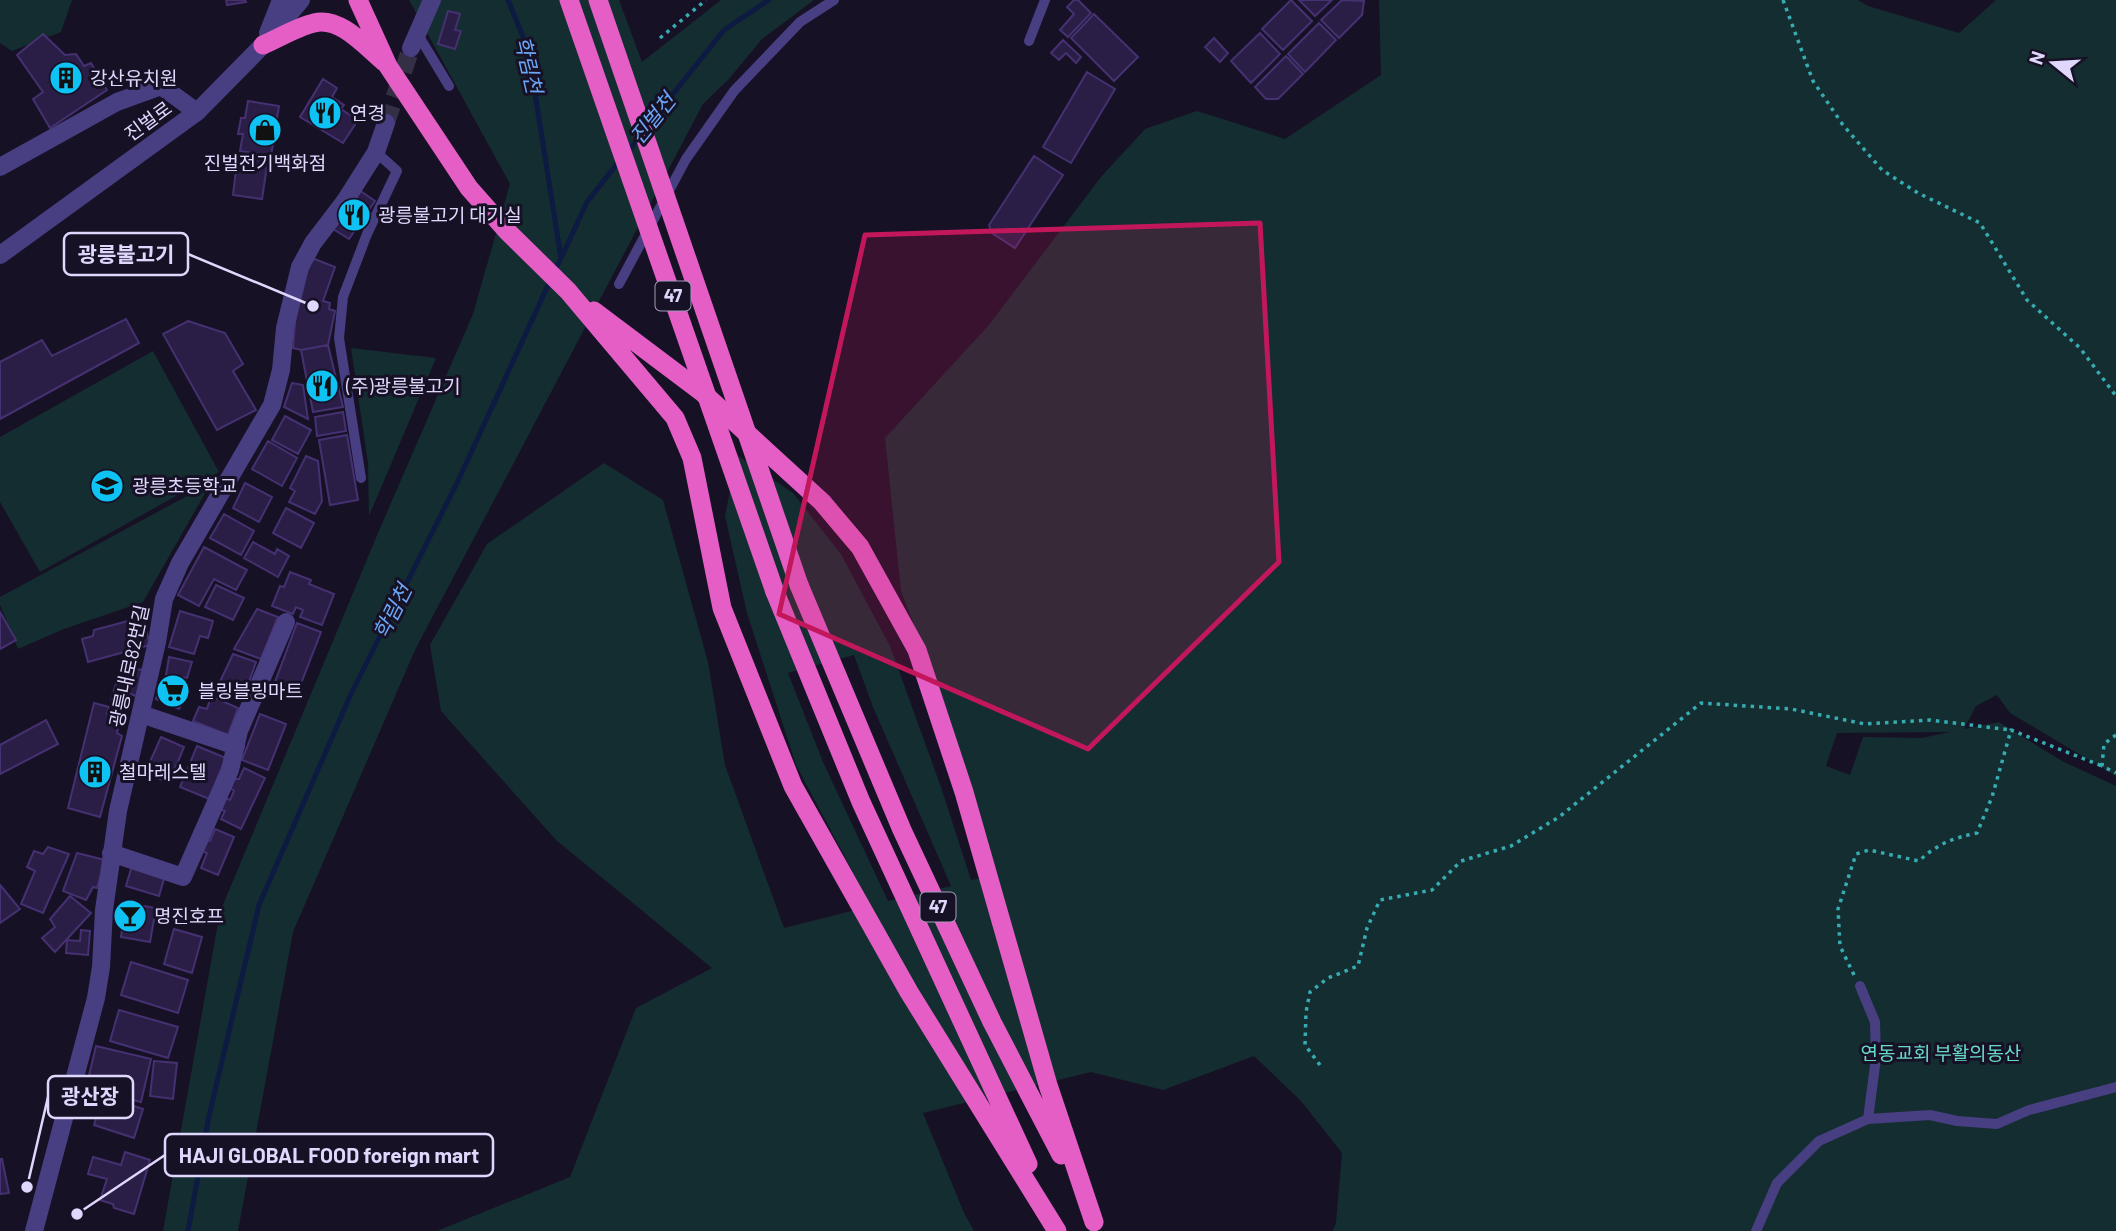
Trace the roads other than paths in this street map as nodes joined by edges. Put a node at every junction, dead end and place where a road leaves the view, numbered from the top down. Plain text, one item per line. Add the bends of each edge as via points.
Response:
1 (281, 0) edge
2 (301, 0) edge
3 (358, 0) edge
4 (432, 0) edge
5 (569, 0) edge
6 (598, 0) edge
7 (834, 0) edge
8 (1045, 0) edge
9 (414, 40) joint
10 (1029, 41) dead end
11 (263, 46) junction
12 (388, 66) junction
13 (449, 86) dead end
14 (197, 112) junction
15 (386, 123) tunnel mouth
16 (376, 152) junction
17 (0, 167) edge
18 (0, 255) edge
19 (619, 285) dead end
20 (568, 291) junction
21 (361, 478) dead end
22 (286, 622) dead end
23 (141, 714) junction
24 (236, 746) junction
25 (111, 853) junction
26 (1860, 986) road end
27 (2116, 1087) edge
28 (1868, 1119) junction
29 (1097, 1226) edge
30 (34, 1231) edge
31 (1058, 1231) edge
32 (1756, 1231) edge

1 - 11 street
2 - 11 street, 진벌로
3 - 12 highway
4 - 9 street
5 - 31 highway, 47, bridge via 775,592 861,802
6 - 29 highway, 47, bridge via 799,585 902,830 992,1022
7 - 19 lane via 800,22 734,91 686,159
8 - 10 lane
9 - 13 lane
11 - 12 highway via 316,22 331,23 348,31
11 - 14 street, 진벌로
12 - 20 highway via 470,188
14 - 17 street via 161,86 117,102
14 - 18 street, 진벌로
15 - 16 street, 광릉내로82번길
16 - 21 lane via 397,171 366,234 343,298 339,338
16 - 23 street, 광릉내로82번길 via 300,267 272,405 164,599
20 - 29 highway via 703,393 822,502 860,547 917,650 964,792 1048,1085
20 - 31 highway via 675,418 692,458 722,608 793,786 909,992
22 - 24 street
23 - 24 street
23 - 25 street, 광릉내로82번길
24 - 25 street via 183,877
25 - 30 street, 광릉내로82번길 via 96,998
26 - 28 lane via 1875,1022 1876,1058
27 - 28 lane via 2029,1110 1997,1124 1930,1115
28 - 32 lane via 1819,1141 1777,1183

